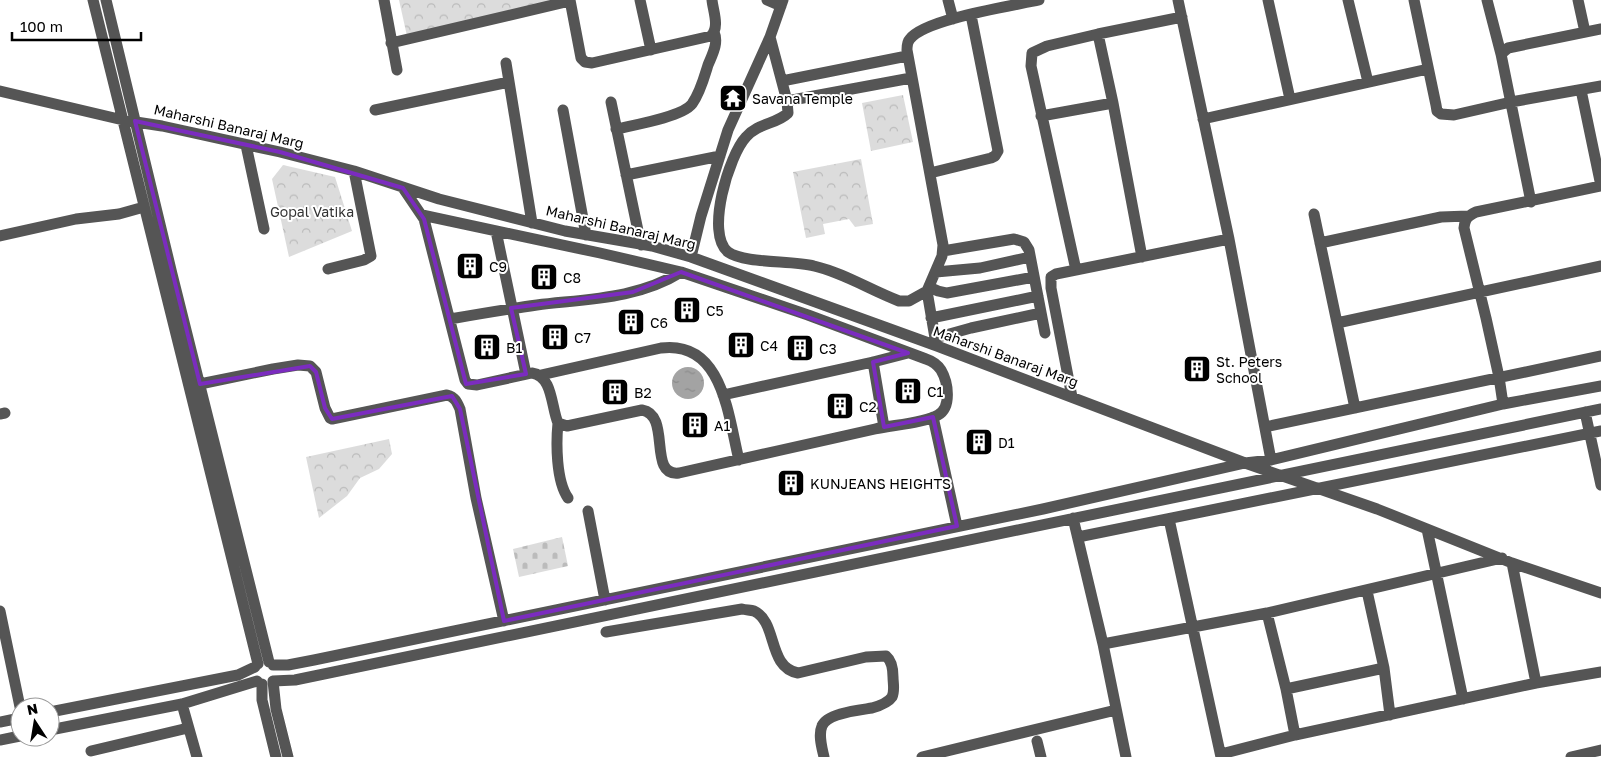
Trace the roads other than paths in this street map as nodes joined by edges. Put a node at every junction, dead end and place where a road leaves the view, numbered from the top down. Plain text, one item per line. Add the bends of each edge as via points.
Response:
1 (93, 0) edge
2 (106, 0) edge
3 (384, 0) edge
4 (640, 0) edge
5 (712, 0) edge
6 (767, 0) edge
7 (948, 0) edge
8 (1040, 0) edge
9 (1178, 0) edge
10 (1268, 0) edge
11 (1348, 0) edge
12 (1414, 0) edge
13 (1487, 0) edge
14 (1578, 0) edge
15 (570, 1) edge
16 (782, 3) edge
17 (971, 15) junction
18 (1182, 17) junction
19 (953, 20) junction
20 (1601, 29) edge
21 (714, 32) junction
22 (1585, 32) junction
23 (1098, 34) junction
24 (770, 37) junction
25 (391, 43) junction
26 (651, 50) junction
27 (1501, 54) junction
28 (907, 56) junction
29 (506, 63) dead end
30 (1428, 69) junction
31 (398, 70) dead end
32 (911, 78) junction
33 (509, 82) junction
34 (782, 82) junction
35 (1368, 82) junction
36 (1601, 86) edge
37 (1581, 90) junction
38 (0, 91) edge
39 (1290, 100) junction
40 (787, 101) junction
41 (610, 102) dead end
42 (1511, 102) junction
43 (1113, 103) junction
44 (375, 110) dead end
45 (563, 110) dead end
46 (1041, 116) junction
47 (1203, 119) junction
48 (123, 120) junction
49 (135, 122) junction
50 (616, 129) junction
51 (246, 145) junction
52 (1598, 149) edge
53 (720, 156) junction
54 (354, 171) junction
55 (930, 173) junction
56 (626, 175) junction
57 (1601, 186) edge
58 (403, 188) junction
59 (1531, 202) junction
60 (144, 207) junction
61 (1314, 214) dead end
62 (422, 215) junction
63 (1468, 216) junction
64 (532, 222) junction
65 (264, 229) dead end
66 (496, 231) junction
67 (586, 234) junction
68 (0, 236) edge
69 (1229, 239) junction
70 (1320, 243) junction
71 (641, 245) junction
72 (943, 251) junction
73 (1142, 256) junction
74 (691, 257) junction
75 (1030, 257) junction
76 (1601, 266) edge
77 (328, 269) dead end
78 (1076, 270) junction
79 (681, 272) junction
80 (936, 272) junction
81 (1034, 277) junction
82 (928, 289) junction
83 (1480, 292) junction
84 (1038, 296) junction
85 (512, 308) junction
86 (1041, 313) junction
87 (931, 318) junction
88 (450, 319) junction
89 (1337, 323) junction
90 (1045, 333) dead end
91 (908, 353) junction
92 (1601, 356) edge
93 (873, 362) junction
94 (526, 374) junction
95 (541, 375) junction
96 (1499, 377) junction
97 (200, 384) junction
98 (1601, 386) edge
99 (723, 396) junction
100 (1072, 397) junction
101 (1503, 404) junction
102 (1354, 408) junction
103 (1601, 409) edge
104 (1586, 412) junction
105 (933, 417) junction
106 (558, 423) junction
107 (884, 427) junction
108 (1265, 427) junction
109 (1595, 432) edge
110 (738, 460) junction
111 (1271, 460) junction
112 (1245, 463) junction
113 (1281, 475) junction
114 (1601, 485) edge
115 (1317, 487) junction
116 (568, 498) dead end
117 (588, 511) dead end
118 (1073, 518) junction
119 (1168, 519) junction
120 (958, 526) junction
121 (1427, 528) junction
122 (1078, 537) junction
123 (1507, 561) junction
124 (1437, 574) junction
125 (1367, 590) junction
126 (1601, 593) edge
127 (605, 600) junction
128 (0, 611) edge
129 (1267, 613) junction
130 (504, 621) junction
131 (1193, 628) junction
132 (606, 632) dead end
133 (1103, 644) junction
134 (264, 664) junction
135 (1384, 668) junction
136 (1601, 672) edge
137 (264, 682) junction
138 (1536, 683) junction
139 (1286, 689) junction
140 (18, 697) edge
141 (1464, 699) junction
142 (182, 704) junction
143 (60, 710) edge
144 (1116, 710) junction
145 (1390, 715) junction
146 (60, 728) edge
147 (188, 728) junction
148 (1295, 735) junction
149 (1037, 741) dead end
150 (1601, 750) edge
151 (92, 751) dead end
152 (1221, 755) edge
153 (197, 757) edge
154 (276, 757) edge
155 (288, 757) edge
156 (823, 757) edge
157 (922, 757) edge
158 (1041, 757) edge
159 (1126, 757) edge
160 (1571, 757) edge

1 - 48 street
2 - 49 street
3 - 25 street
4 - 26 street
5 - 21 street
6 - 16 street
7 - 19 street
8 - 17 street
9 - 18 street
10 - 39 street
11 - 35 street
12 - 30 street
13 - 27 street
14 - 22 street
15 - 25 street
15 - 26 street via 584,62
16 - 24 street
17 - 19 street
17 - 55 street via 998,151 991,158
18 - 23 street
18 - 47 street
19 - 28 street via 925,28 910,38
20 - 22 street
21 - 26 street via 711,36
21 - 50 street via 715,46 698,94 689,107 673,115
22 - 27 street via 1508,48
23 - 43 street
23 - 46 street via 1047,46 1032,53 1031,66
24 - 34 street
24 - 53 street via 728,130
25 - 31 street
27 - 42 street
28 - 32 street
28 - 34 street
29 - 33 street
30 - 35 street
30 - 42 street via 1437,111 1441,114 1454,115
32 - 40 street
32 - 55 street
33 - 44 street
33 - 64 street
34 - 40 street
35 - 39 street
36 - 37 street
37 - 42 street
37 - 52 street
38 - 48 street, Maharshi Banaraj Marg
39 - 47 street
40 - 82 street via 786,116 756,128 737,148 721,205 719,228 725,249 737,257 814,266 899,301 909,301
41 - 50 street
42 - 59 street
43 - 46 street
43 - 73 street
45 - 67 street
46 - 78 street
47 - 69 street
48 - 49 street, Maharshi Banaraj Marg
48 - 60 street
49 - 51 street, Maharshi Banaraj Marg
49 - 97 street
50 - 56 street
51 - 54 street, Maharshi Banaraj Marg
51 - 65 street
52 - 57 street
53 - 56 street
53 - 74 street
54 - 58 street, Maharshi Banaraj Marg
54 - 77 street via 371,256
55 - 72 street
56 - 71 street
57 - 59 street
58 - 62 street
58 - 64 street, Maharshi Banaraj Marg
59 - 63 street
60 - 68 street
60 - 134 street
61 - 70 street
62 - 66 street
62 - 88 street
63 - 70 street via 1435,218
63 - 83 street via 1464,228
64 - 67 street, Maharshi Banaraj Marg
66 - 79 street
66 - 85 street
67 - 71 street, Maharshi Banaraj Marg
69 - 73 street
69 - 108 street
70 - 89 street
71 - 74 street, Maharshi Banaraj Marg
72 - 75 street via 1014,238 1024,242
72 - 80 street
73 - 78 street
74 - 100 street, Maharshi Banaraj Marg
75 - 80 street via 980,268
75 - 81 street
76 - 83 street
78 - 100 street via 1056,274 1050,282
79 - 85 street via 666,281 633,292
79 - 91 street
80 - 82 street
81 - 82 street via 947,293
81 - 84 street
82 - 87 street
83 - 89 street
83 - 96 street
84 - 86 street
84 - 87 street
85 - 88 street
85 - 94 street
86 - 87 street via 935,338
86 - 90 street
88 - 94 street via 468,384 477,385
89 - 102 street
91 - 93 street
91 - 105 street via 933,362 944,377 946,406
92 - 96 street
93 - 99 street
93 - 107 street
94 - 95 street
95 - 99 street via 661,348 678,348 702,359 720,385
95 - 106 street
96 - 101 street
96 - 102 street
97 - 130 street via 273,369 310,366 316,372 325,408 332,419 452,396 460,409
97 - 134 street
98 - 101 street
99 - 110 street
100 - 112 street, Maharshi Banaraj Marg
101 - 111 street
102 - 108 street
103 - 104 street
104 - 109 street
104 - 113 street
105 - 107 street
105 - 120 street
106 - 110 street via 573,426 648,411 656,419 667,472 679,473
106 - 116 street via 556,451
107 - 110 street
108 - 111 street
109 - 114 street
109 - 115 street
111 - 112 street
112 - 113 street, Maharshi Banaraj Marg
112 - 120 street
113 - 115 street, Maharshi Banaraj Marg
113 - 118 street
115 - 119 street
115 - 121 street, Maharshi Banaraj Marg
117 - 127 street
118 - 122 street
118 - 137 street via 289,681
119 - 122 street
119 - 131 street
120 - 127 street
121 - 123 street, Maharshi Banaraj Marg
121 - 124 street
122 - 133 street
123 - 124 street
123 - 126 street, Maharshi Banaraj Marg
123 - 138 street
124 - 125 street
124 - 141 street
125 - 129 street
125 - 135 street
127 - 130 street
128 - 140 street
129 - 131 street
129 - 139 street
130 - 134 street via 288,665
131 - 133 street
131 - 152 street
132 - 156 street via 742,609 760,615 788,672 798,673 866,657 886,656 893,670 893,695 879,706 827,719 822,726
133 - 144 street
134 - 137 street via 254,674
134 - 137 street via 276,672
134 - 143 street via 238,675
135 - 139 street
135 - 145 street
136 - 138 street
137 - 142 street
137 - 154 street via 262,700
137 - 155 street via 276,709
138 - 141 street
139 - 148 street
141 - 145 street
142 - 146 street
142 - 147 street
144 - 157 street
144 - 159 street
145 - 148 street
147 - 151 street
147 - 153 street
148 - 152 street
149 - 158 street
150 - 160 street

